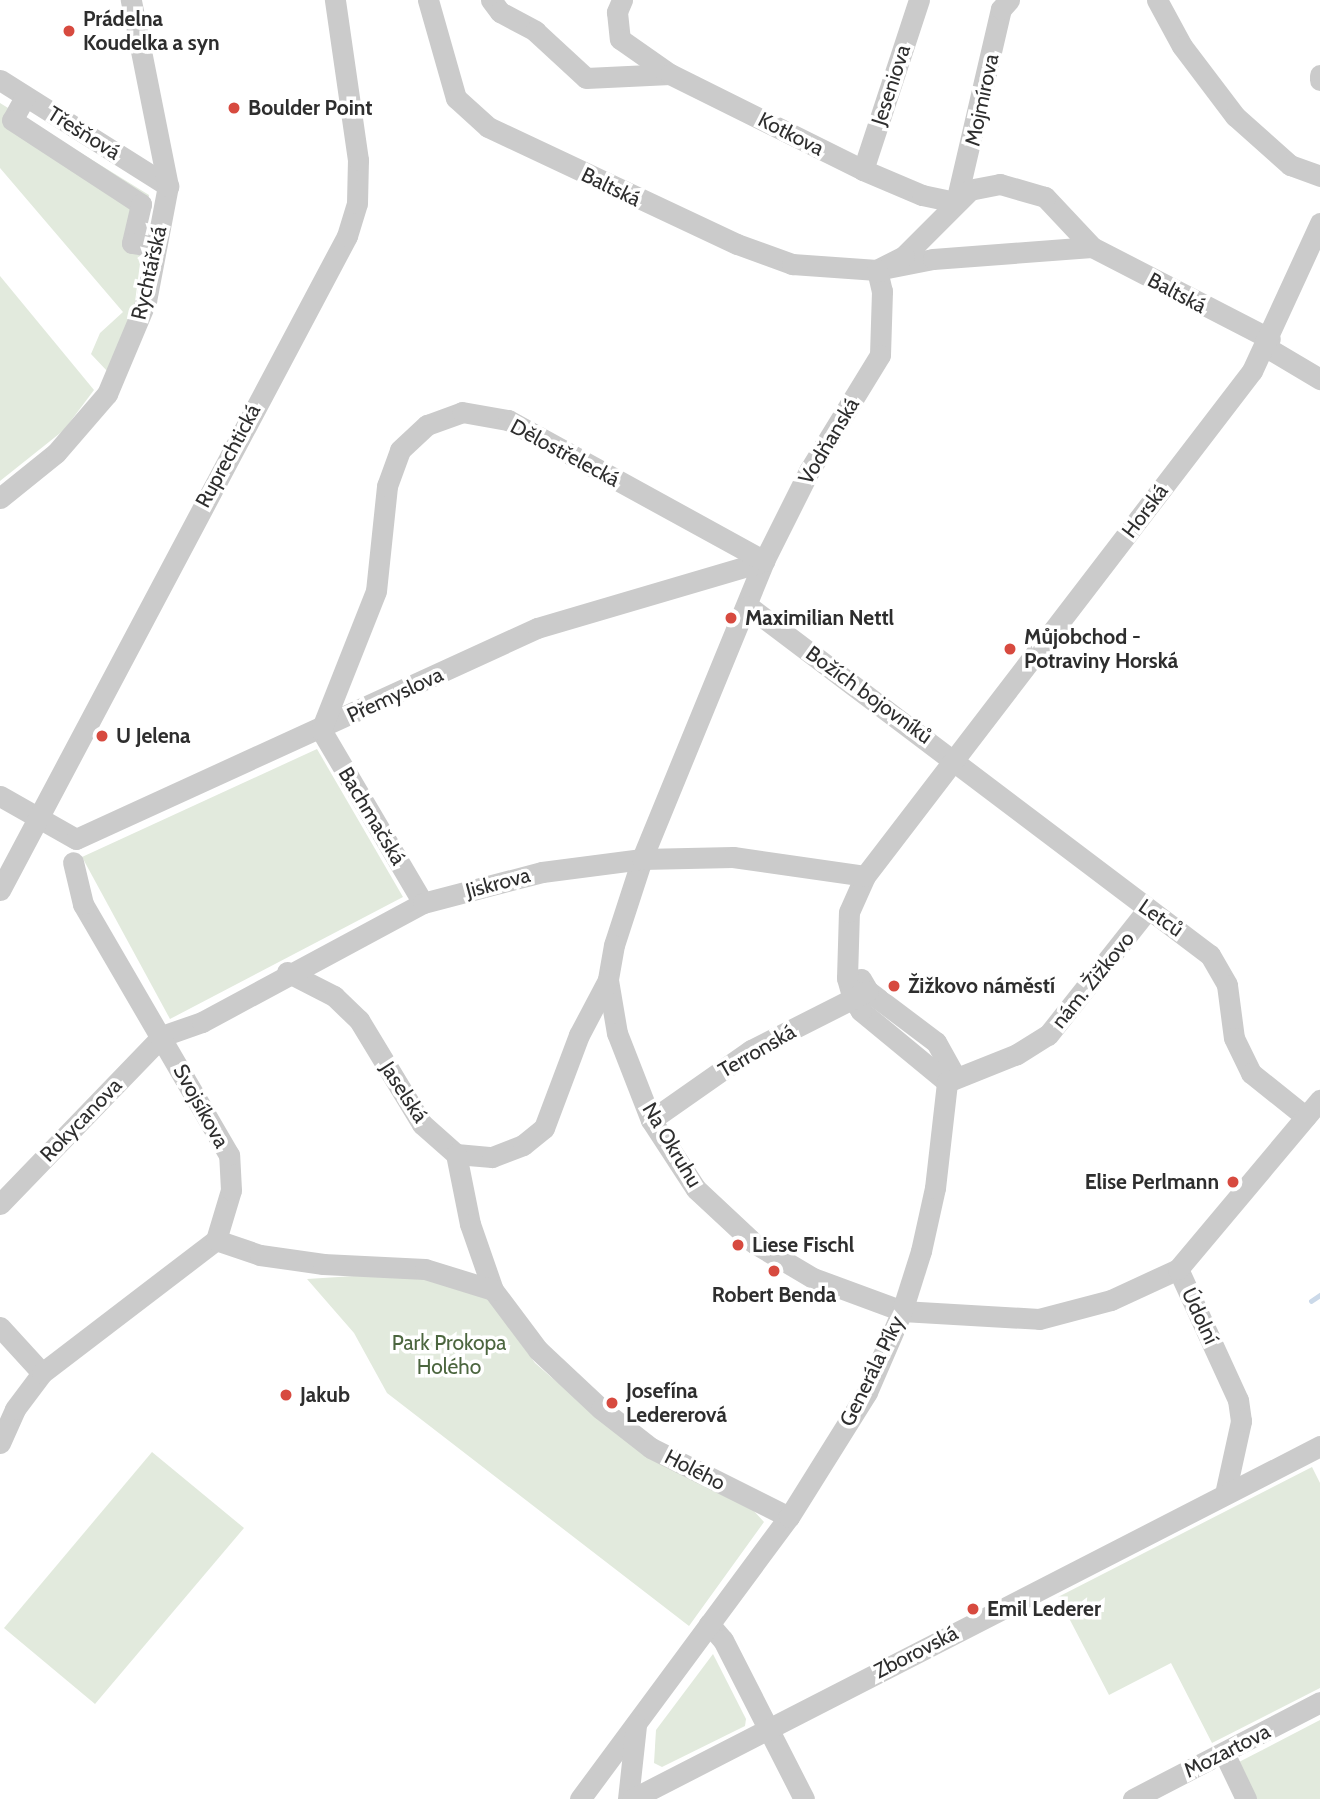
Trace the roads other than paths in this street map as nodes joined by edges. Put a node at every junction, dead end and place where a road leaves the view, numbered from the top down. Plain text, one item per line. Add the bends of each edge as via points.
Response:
1 (131, 0) edge
2 (335, 0) edge
3 (428, 0) edge
4 (491, 0) edge
5 (622, 0) edge
6 (919, 0) edge
7 (1009, 0) edge
8 (1157, 0) edge
9 (670, 74) junction
10 (0, 80) edge
11 (25, 97) junction
12 (863, 170) junction
13 (1320, 176) edge
14 (168, 186) junction
15 (956, 202) junction
16 (1320, 223) edge
17 (1313, 246) edge
18 (156, 247) junction
19 (1092, 247) junction
20 (877, 270) junction
21 (1268, 343) junction
22 (1320, 379) edge
23 (0, 498) edge
24 (764, 561) junction
25 (748, 606) junction
26 (321, 730) junction
27 (956, 759) junction
28 (0, 796) edge
29 (38, 818) junction
30 (642, 859) junction
31 (73, 862) dead end
32 (865, 876) junction
33 (0, 890) edge
34 (423, 903) junction
35 (1147, 910) junction
36 (287, 972) junction
37 (608, 980) junction
38 (860, 995) junction
39 (162, 1036) junction
40 (951, 1079) junction
41 (1320, 1100) edge
42 (1306, 1117) junction
43 (651, 1120) junction
44 (456, 1154) junction
45 (0, 1204) edge
46 (216, 1240) junction
47 (1178, 1269) junction
48 (493, 1290) junction
49 (902, 1311) junction
50 (0, 1326) edge
51 (42, 1373) junction
52 (0, 1443) edge
53 (1320, 1446) edge
54 (1225, 1494) junction
55 (789, 1517) junction
56 (709, 1625) junction
57 (1320, 1702) edge
58 (636, 1725) junction
59 (769, 1728) junction
60 (1224, 1753) junction
61 (580, 1799) edge
62 (630, 1799) edge
63 (804, 1799) edge
64 (1133, 1799) edge
65 (1245, 1799) edge

1 - 14 street, Rychtářská
2 - 29 street, Ruprechtická via 358,160 357,203 347,236
3 - 20 street, Baltská via 456,98 488,127 637,200 792,264
4 - 9 street, Kotkova via 500,12 535,31 586,78
5 - 9 street via 617,12 620,39
6 - 12 street, Jeseniova
7 - 15 street, Mojmírova via 1001,9
8 - 13 street via 1182,46 1235,116 1290,164
9 - 12 street, Kotkova
10 - 11 street, Třešňová
11 - 14 street, Třešňová
11 - 18 street via 12,120 141,204 132,243
12 - 15 street, Kotkova via 922,195
14 - 18 street, Rychtářská
15 - 19 street via 970,190 1000,184 1045,197
15 - 20 street via 904,256
16 - 17 street, Horská
17 - 21 street, Horská
18 - 23 street, Rychtářská via 146,301 107,394 56,453
19 - 20 street, Baltská via 956,256
19 - 21 street, Baltská
20 - 24 street, Vodňanská via 882,291 880,355 809,471
21 - 22 street, Baltská
21 - 27 street, Horská
24 - 25 street, Vodňanská
24 - 26 street, Přemyslova via 537,628
24 - 26 street, Dělostřelecká via 508,420 462,412 427,425 400,450 387,486 376,591
25 - 27 street, Božích bojovníků
25 - 30 street, Na Okruhu
26 - 29 street, Přemyslova via 76,839
26 - 34 street, Bachmačská
27 - 32 street
27 - 35 street, Letců
28 - 29 street
29 - 33 street, Ruprechtická
30 - 32 street, Jiskrova via 733,857
30 - 34 street, Jiskrova via 542,872
30 - 37 street, Na Okruhu via 614,945
31 - 39 street, Svojsíkova via 83,904
32 - 38 street via 849,912 846,950
34 - 36 street, Jiskrova
35 - 40 street, nám. Žižkovo via 1048,1035 1017,1054
35 - 42 street, Letců via 1210,955 1227,985 1234,1038 1251,1073
36 - 39 street, Jiskrova via 202,1022
36 - 44 street, Jaselská via 334,996 359,1020 422,1124
37 - 43 street, Na Okruhu via 617,1033
37 - 44 street via 579,1035 544,1128 523,1145 492,1157
38 - 40 street via 861,1011
38 - 43 street, Terronská via 751,1050
39 - 45 street, Rokycanova
39 - 46 street, Svojsíkova via 229,1155 231,1190
40 - 49 street, Generála Píky via 935,1188
41 - 42 street, Údolní
42 - 47 street, Údolní
43 - 49 street, Na Okruhu via 696,1189 754,1243 813,1278
44 - 48 street, Holého via 470,1224
46 - 48 street via 260,1255 323,1264 425,1269
46 - 51 street
47 - 49 street, Na Okruhu via 1111,1300 1039,1319
47 - 54 street, Údolní via 1238,1400 1241,1421
48 - 55 street, Holého via 538,1349 601,1409 651,1448
49 - 55 street, Generála Píky via 867,1392
50 - 51 street
51 - 52 street via 15,1409
53 - 54 street, Zborovská
54 - 59 street, Zborovská
55 - 56 street, Generála Píky
56 - 58 street, Generála Píky
56 - 59 street via 723,1640
57 - 60 street, Mozartova
58 - 61 street, Generála Píky
58 - 62 street
59 - 62 street, Zborovská
59 - 63 street
60 - 64 street, Mozartova
60 - 65 street

